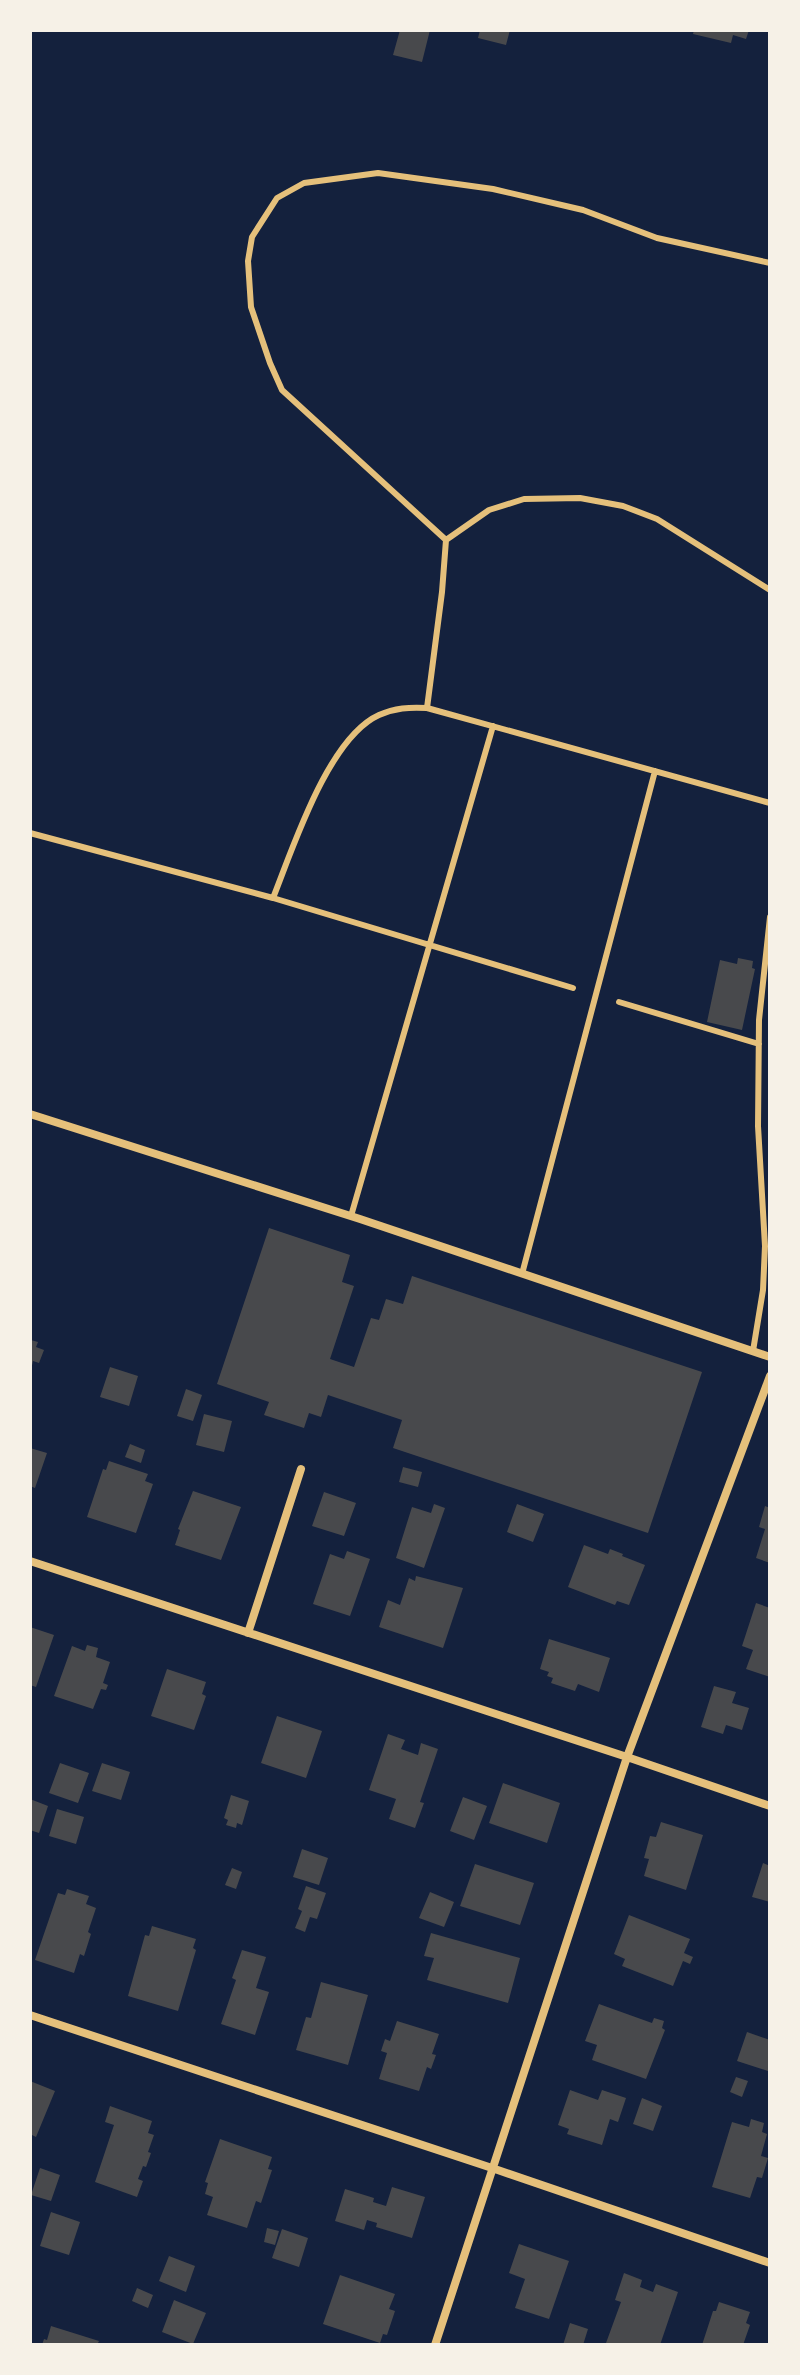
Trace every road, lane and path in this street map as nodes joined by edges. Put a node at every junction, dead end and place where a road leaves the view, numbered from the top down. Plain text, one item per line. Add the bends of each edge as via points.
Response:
1 (770, 263) edge
2 (446, 540) junction
3 (770, 590) edge
4 (427, 708) junction
5 (493, 726) junction
6 (655, 771) junction
7 (770, 803) edge
8 (30, 833) edge
9 (273, 898) junction
10 (770, 917) edge
11 (430, 945) junction
12 (573, 988) dead end
13 (619, 1002) dead end
14 (759, 1044) junction
15 (30, 1114) edge
16 (351, 1216) junction
17 (522, 1274) junction
18 (753, 1351) junction
19 (770, 1357) edge
20 (770, 1376) edge
21 (301, 1469) dead end
22 (30, 1561) edge
23 (248, 1633) junction
24 (627, 1757) junction
25 (770, 1806) edge
26 (30, 2015) edge
27 (492, 2168) junction
28 (770, 2263) edge
29 (435, 2345) edge

1 - 2 lane via 657,238 583,210 493,189 378,173 304,183 277,198 252,237 248,261 251,307 282,390
2 - 3 lane via 489,510 524,499 580,498 657,519
2 - 4 lane
4 - 5 lane
4 - 9 lane via 402,707 376,716 353,733 328,769
5 - 6 lane
5 - 11 lane
6 - 7 lane
6 - 17 lane
8 - 9 lane
9 - 11 lane
10 - 14 lane
11 - 12 lane
11 - 16 lane
13 - 14 lane
14 - 18 lane via 765,1246
15 - 16 street
16 - 17 street
17 - 18 street
18 - 19 street
20 - 24 street
21 - 23 street
22 - 23 street
23 - 24 street
24 - 25 street
24 - 27 street
26 - 27 street
27 - 28 street
27 - 29 street

